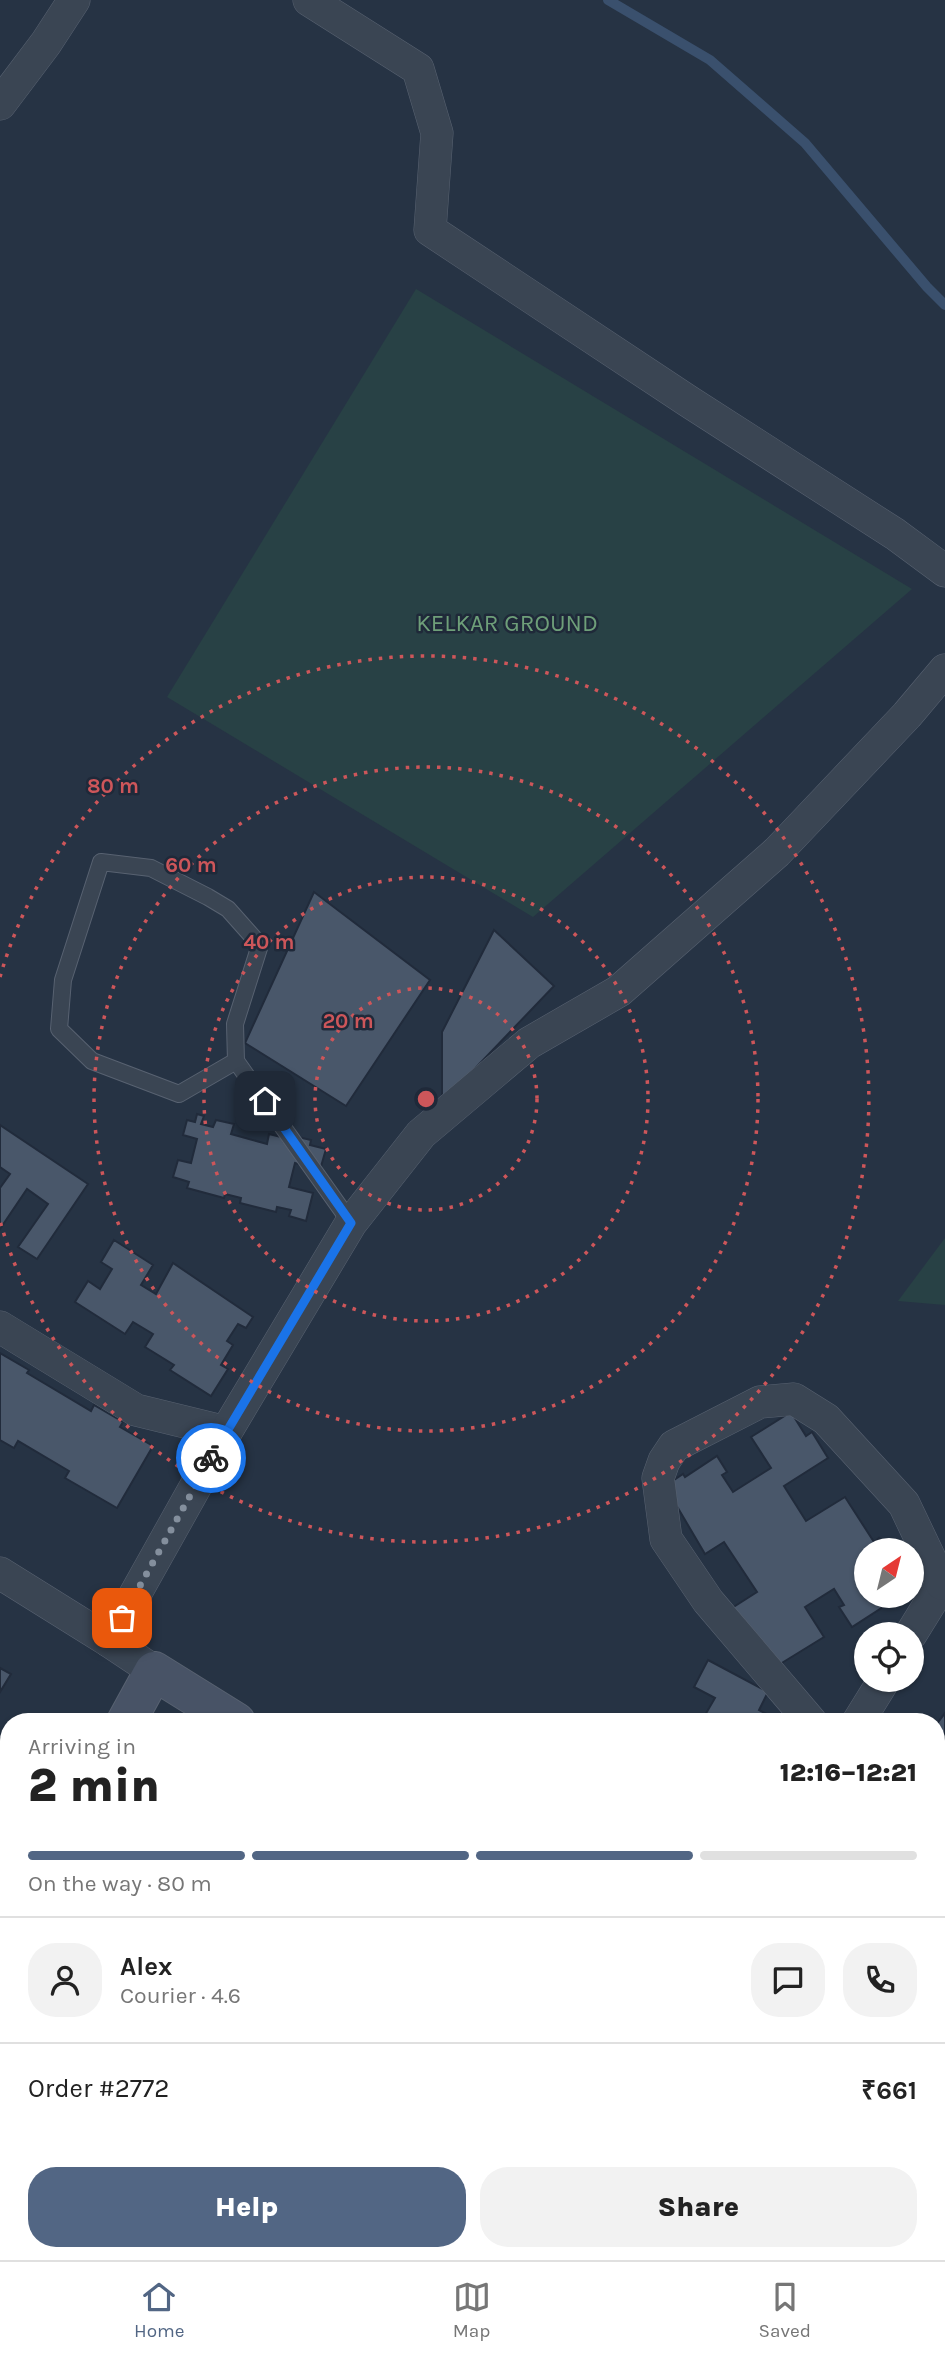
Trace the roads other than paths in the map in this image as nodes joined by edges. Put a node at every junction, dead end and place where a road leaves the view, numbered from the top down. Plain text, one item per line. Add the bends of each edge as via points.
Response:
1 (74, 0) edge
2 (309, 0) edge
3 (0, 104) edge
4 (945, 570) edge
5 (945, 670) edge
6 (236, 1061) junction
7 (351, 1223) junction
8 (0, 1327) edge
9 (226, 1432) junction
10 (0, 1573) edge
11 (944, 1582) edge
12 (919, 1622) edge
13 (109, 1641) junction
14 (154, 1671) junction
15 (877, 1692) edge
16 (131, 1713) edge
17 (222, 1713) edge
18 (803, 1713) edge
19 (864, 1713) edge

1 - 3 street
2 - 4 street via 418,69 437,133 430,230
5 - 7 street via 777,852 619,991 529,1044 421,1134
6 - 6 lane via 235,1024 260,946 228,909 208,897 151,868 101,862 63,980 59,1029 92,1061 179,1094
6 - 7 lane
7 - 9 street
8 - 9 street via 136,1410
9 - 13 street
10 - 13 street
11 - 12 street
11 - 18 street via 904,1504 826,1419 794,1399 760,1402 674,1446 658,1478 666,1539 708,1601
13 - 14 street
14 - 16 street
14 - 17 street
15 - 19 street

